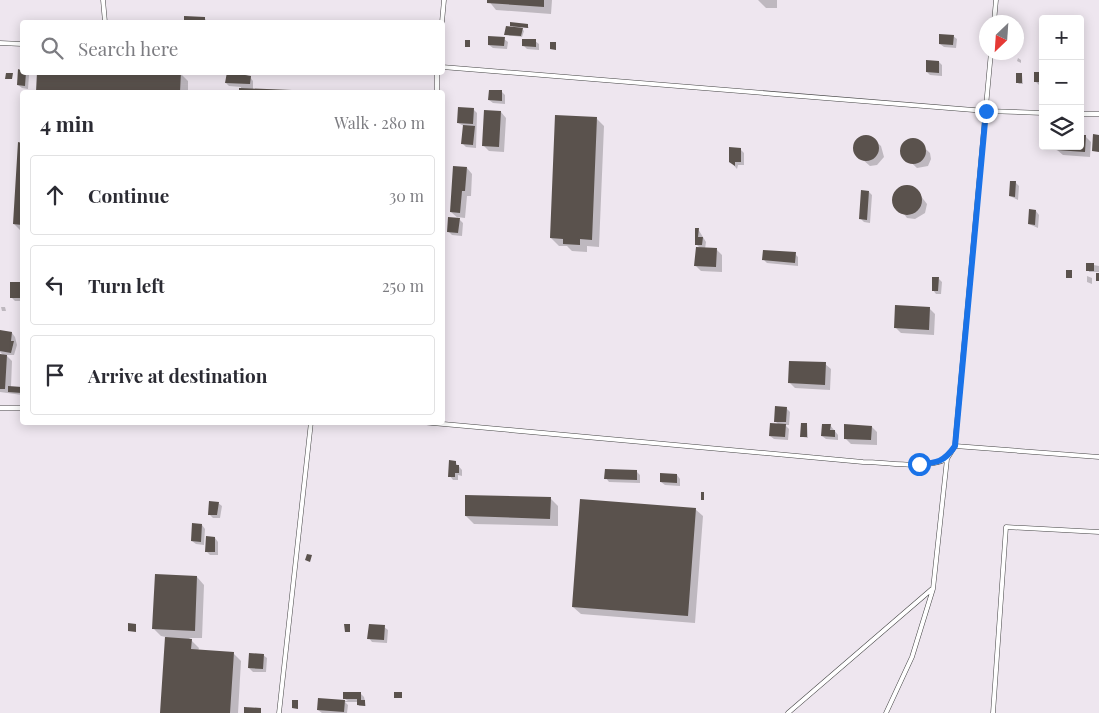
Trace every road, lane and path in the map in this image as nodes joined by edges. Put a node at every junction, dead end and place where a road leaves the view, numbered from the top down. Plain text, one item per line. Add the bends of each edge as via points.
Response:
1 (103, 0) edge
2 (444, 0) edge
3 (996, 0) edge
4 (995, 15) edge
5 (105, 20) edge
6 (442, 20) edge
7 (0, 43) edge
8 (20, 44) edge
9 (990, 60) edge
10 (445, 67) edge
11 (437, 75) edge
12 (437, 90) edge
13 (986, 111) junction
14 (1039, 112) edge
15 (1084, 114) edge
16 (1099, 114) edge
17 (0, 408) edge
18 (20, 408) edge
19 (445, 424) edge
20 (311, 425) edge
21 (955, 446) junction
22 (1099, 457) edge
23 (947, 458) junction
24 (1099, 532) edge
25 (933, 589) junction
26 (279, 713) edge
27 (788, 713) edge
28 (886, 713) edge
29 (994, 713) edge

1 - 5 lane
2 - 6 lane
3 - 4 lane
7 - 8 lane
9 - 13 lane
10 - 13 lane
11 - 12 lane
13 - 14 lane
13 - 21 lane
15 - 16 lane
17 - 18 lane
19 - 23 lane via 863,462 919,464 938,463
20 - 26 lane
21 - 22 lane
21 - 23 lane
23 - 25 lane
24 - 29 lane via 1006,527
25 - 27 lane
25 - 28 lane via 912,657

